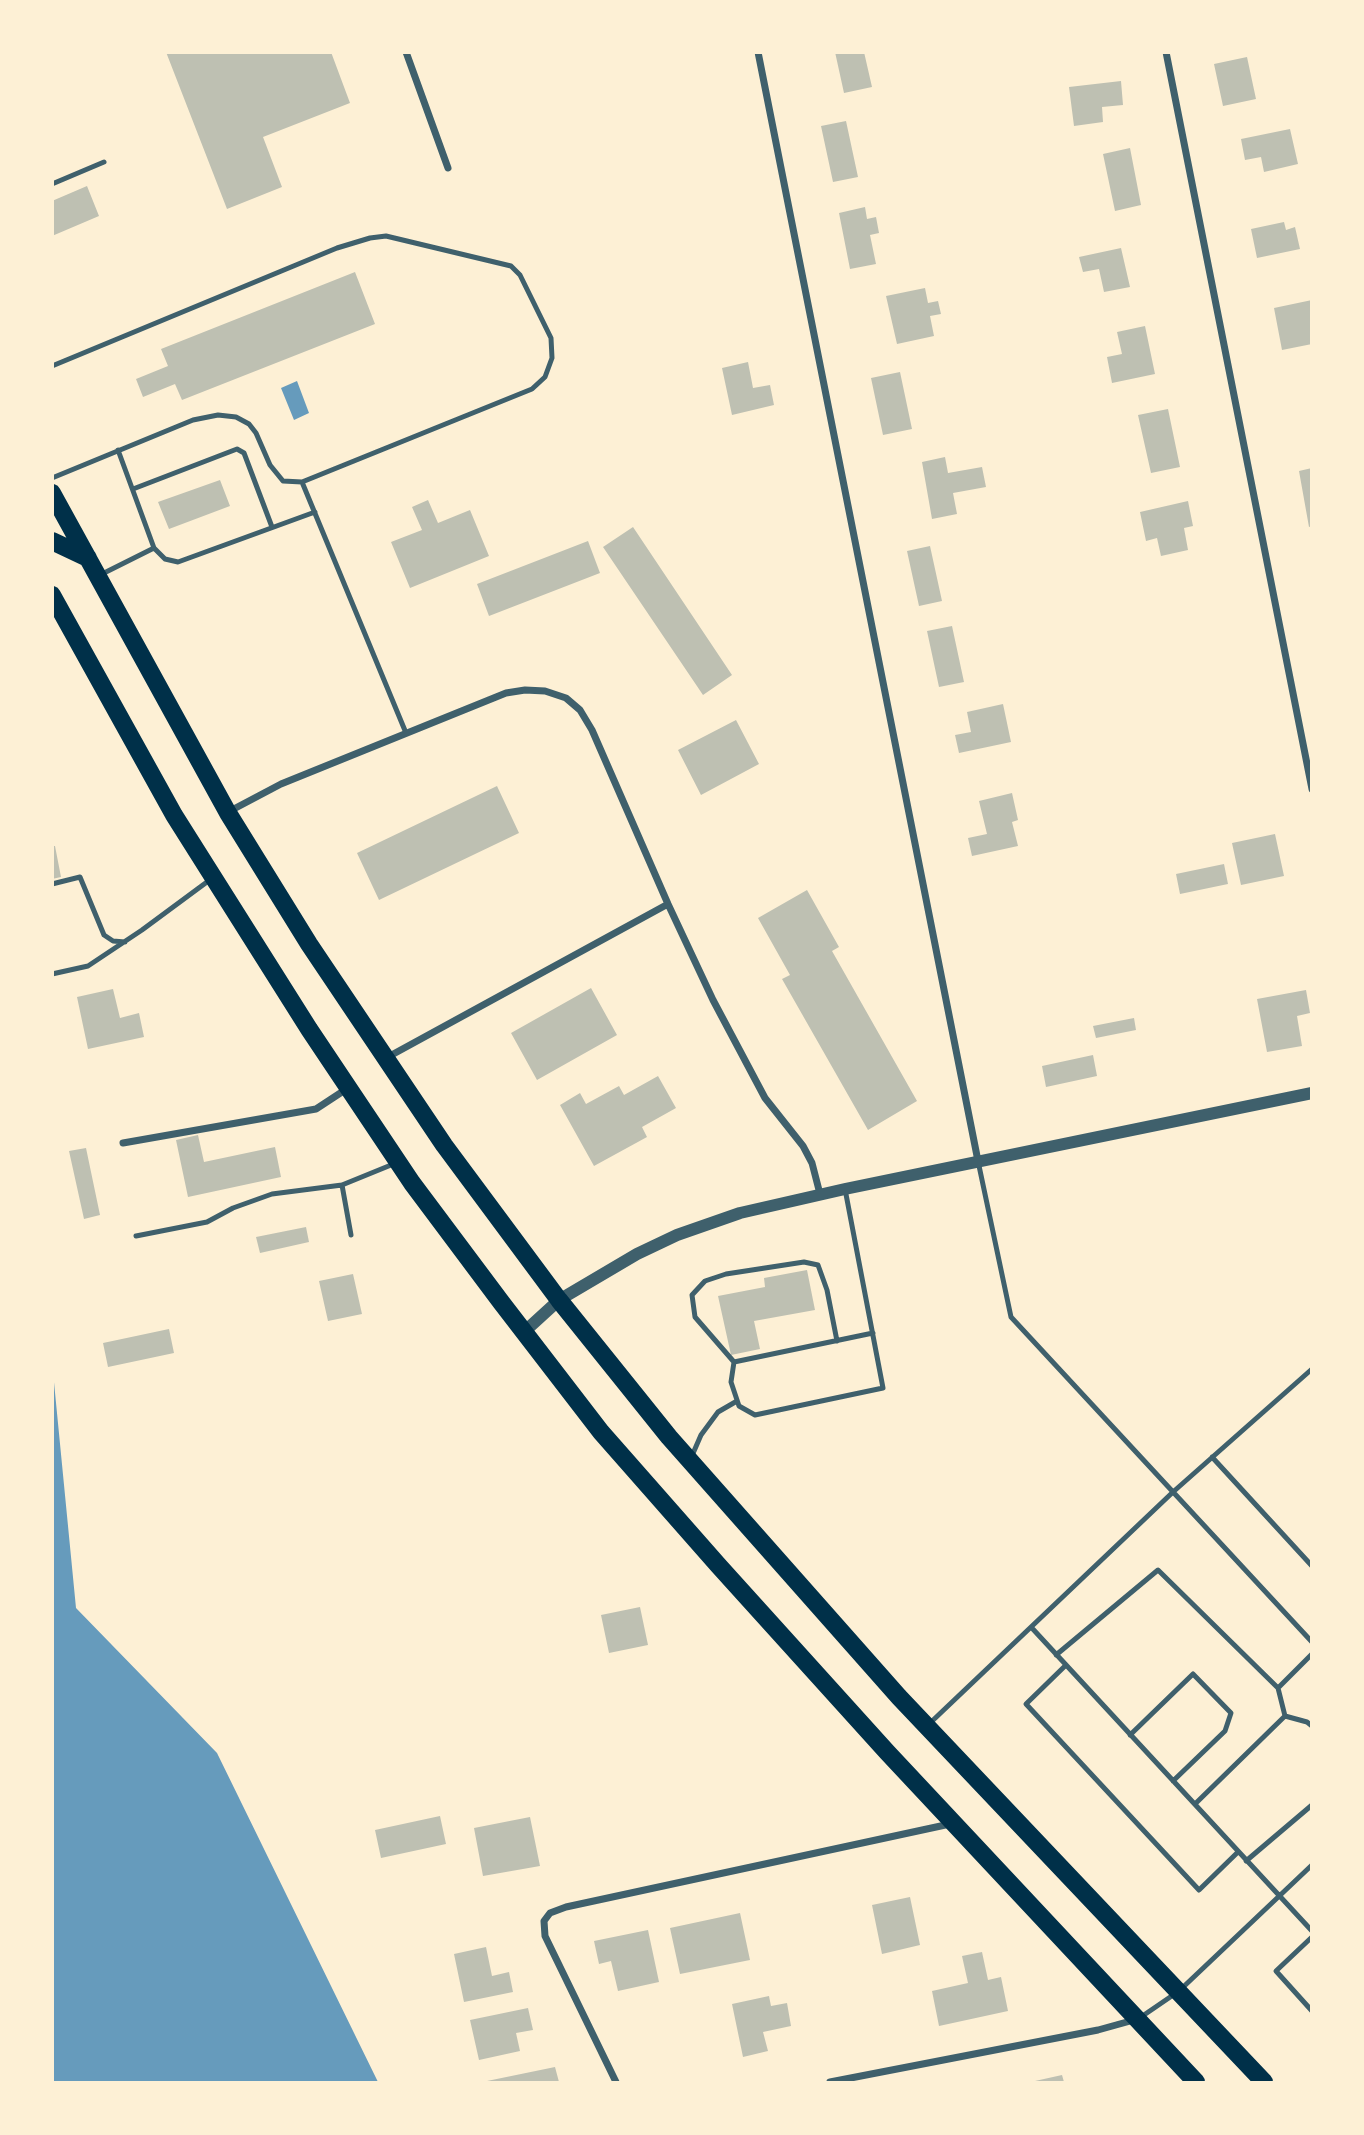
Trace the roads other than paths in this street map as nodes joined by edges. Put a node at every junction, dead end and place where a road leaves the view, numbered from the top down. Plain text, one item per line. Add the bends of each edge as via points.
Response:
1 (406, 52) edge
2 (758, 52) edge
3 (1166, 52) edge
4 (104, 162) dead end
5 (448, 168) dead end
6 (52, 184) edge
7 (52, 366) edge
8 (118, 450) junction
9 (52, 478) edge
10 (302, 482) junction
11 (133, 489) junction
12 (52, 493) edge
13 (315, 512) junction
14 (272, 527) junction
15 (52, 541) edge
16 (154, 548) junction
17 (88, 558) junction
18 (97, 576) junction
19 (52, 595) edge
20 (406, 733) junction
21 (1311, 789) edge
22 (228, 813) junction
23 (213, 877) junction
24 (52, 884) edge
25 (668, 904) junction
26 (125, 942) junction
27 (52, 974) edge
28 (386, 1059) junction
29 (348, 1088) junction
30 (1311, 1093) edge
31 (123, 1143) dead end
32 (978, 1161) junction
33 (398, 1162) junction
34 (342, 1185) junction
35 (845, 1189) junction
36 (820, 1194) junction
37 (351, 1235) dead end
38 (136, 1236) dead end
39 (559, 1300) junction
40 (524, 1332) junction
41 (873, 1333) junction
42 (837, 1341) junction
43 (734, 1362) junction
44 (1311, 1369) edge
45 (737, 1401) junction
46 (1212, 1457) junction
47 (690, 1461) junction
48 (1173, 1492) junction
49 (1311, 1566) edge
50 (1031, 1627) junction
51 (1311, 1642) edge
52 (1311, 1654) edge
53 (1056, 1655) junction
54 (1066, 1665) junction
55 (1278, 1688) junction
56 (1285, 1716) junction
57 (927, 1726) junction
58 (1311, 1726) edge
59 (1130, 1735) junction
60 (1173, 1781) junction
61 (1195, 1804) junction
62 (1311, 1805) edge
63 (954, 1824) junction
64 (1238, 1852) junction
65 (1247, 1861) junction
66 (1311, 1865) edge
67 (1278, 1897) junction
68 (1311, 1931) edge
69 (1311, 1937) edge
70 (1180, 1992) junction
71 (1311, 2011) edge
72 (1138, 2019) junction
73 (616, 2082) edge
74 (830, 2082) edge
75 (1196, 2082) edge
76 (1264, 2082) edge

1 - 5 street
2 - 32 street
3 - 21 street
4 - 6 lane
7 - 10 lane via 370,238 387,236 511,266 520,275 551,338 552,358 545,377 532,389
8 - 9 lane
8 - 10 lane via 193,419 236,417 256,433 284,481
8 - 11 lane
10 - 13 lane
11 - 14 lane via 237,449 244,453
11 - 16 lane
12 - 17 highway
13 - 14 lane
13 - 20 lane
14 - 16 lane via 178,562 165,559
15 - 17 highway
16 - 18 lane
17 - 18 highway
18 - 22 highway
19 - 23 highway
20 - 22 street via 281,783
20 - 25 street via 506,693 545,691 566,698 592,730
22 - 28 highway
23 - 26 lane
23 - 29 highway
24 - 26 lane via 80,877 104,934
25 - 28 street
25 - 36 street via 765,1098 812,1163
26 - 27 lane via 88,966
28 - 39 highway via 444,1146
29 - 31 street via 316,1109
29 - 33 highway
30 - 32 street
32 - 35 street
32 - 48 lane via 1011,1317
33 - 34 lane
33 - 40 highway
34 - 37 lane
34 - 38 lane via 272,1194 207,1222
35 - 36 street
35 - 41 lane
36 - 39 street via 677,1234
39 - 40 street
39 - 47 highway
40 - 63 highway via 600,1432
41 - 42 lane
41 - 45 lane via 883,1388 755,1415
42 - 43 lane
42 - 43 lane via 818,1265 804,1262 726,1274 705,1281 692,1296 695,1317
43 - 45 lane via 731,1382
44 - 46 lane
45 - 47 lane via 718,1412
46 - 48 lane
46 - 49 lane
47 - 57 highway
48 - 50 lane
48 - 51 lane
50 - 53 lane
50 - 57 lane
52 - 55 lane
53 - 54 lane
53 - 55 lane via 1158,1570
54 - 59 lane
54 - 64 lane via 1026,1704 1199,1890
55 - 56 lane
56 - 58 lane
56 - 61 lane
57 - 70 highway
59 - 60 lane
59 - 60 lane via 1194,1674 1231,1713 1225,1731
60 - 61 lane
61 - 64 lane
62 - 65 lane
63 - 72 highway
63 - 73 street via 550,1913 544,1921 545,1936
64 - 65 lane
65 - 67 lane
66 - 67 lane
67 - 68 lane
67 - 70 lane
69 - 71 lane via 1276,1971
70 - 72 lane
70 - 76 highway
72 - 74 street via 1098,2031
72 - 75 highway

